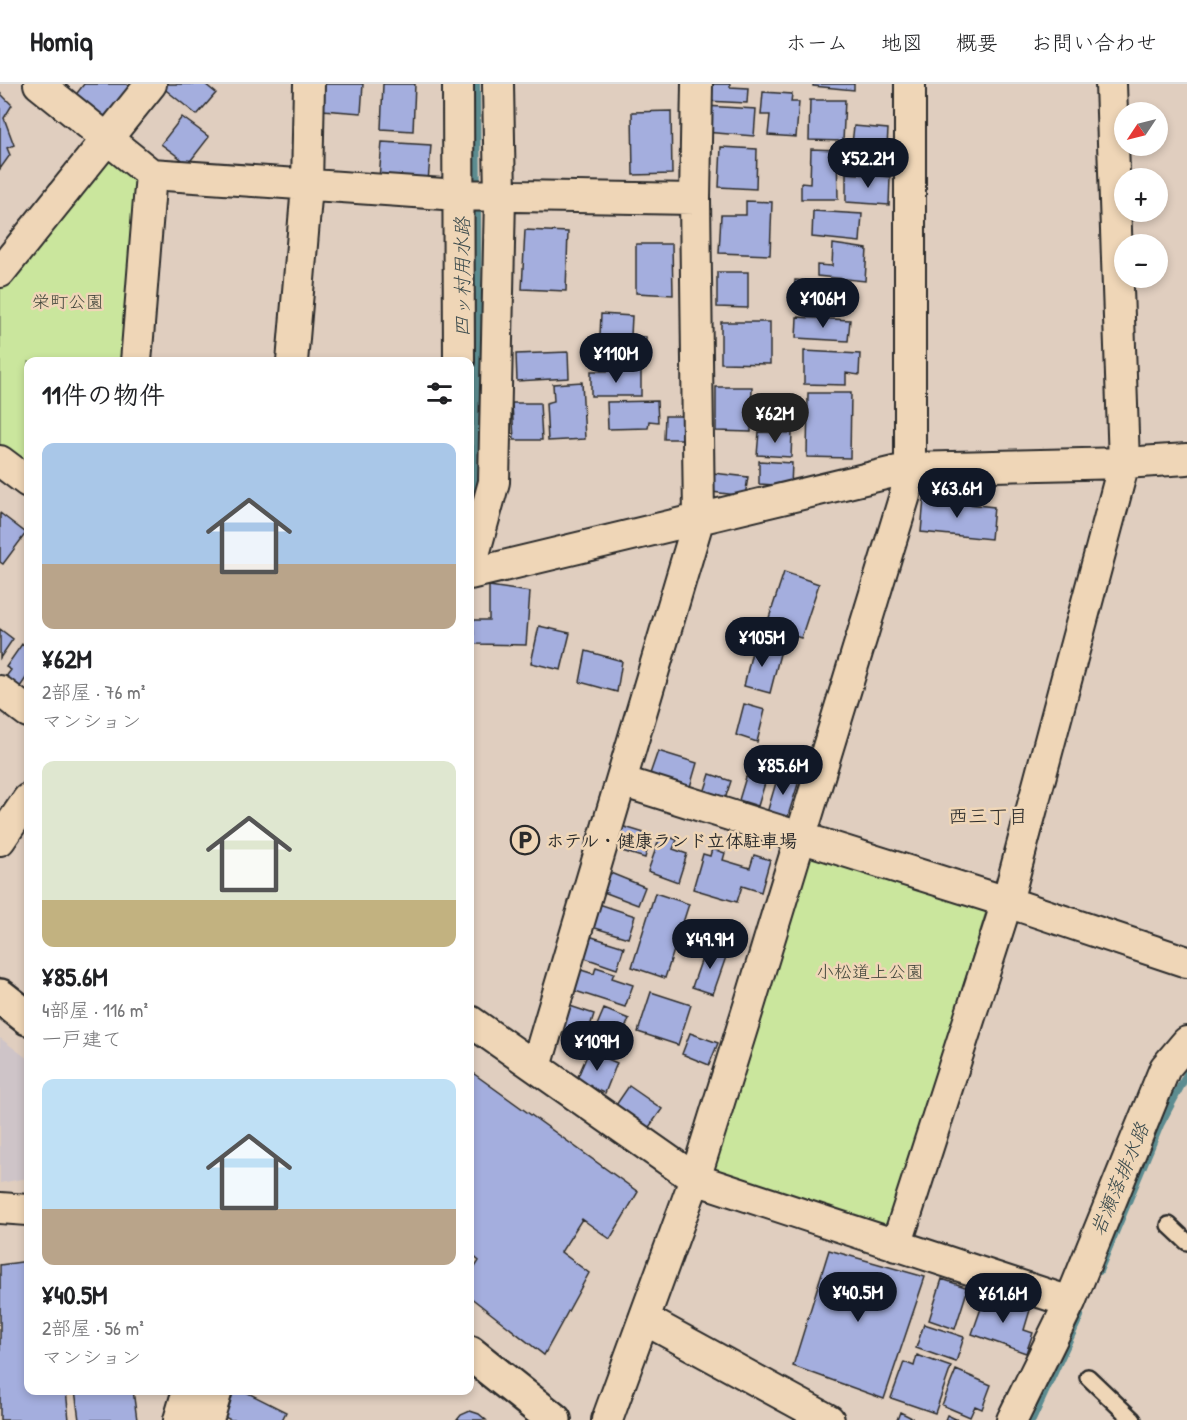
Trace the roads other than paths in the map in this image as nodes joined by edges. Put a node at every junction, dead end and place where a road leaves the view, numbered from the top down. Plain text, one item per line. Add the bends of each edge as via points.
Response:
1 (39, 84) edge
2 (151, 84) edge
3 (309, 84) edge
4 (458, 84) edge
5 (498, 84) edge
6 (697, 84) edge
7 (910, 84) edge
8 (1111, 84) edge
9 (108, 139) junction
10 (151, 174) junction
11 (307, 186) junction
12 (477, 196) junction
13 (695, 199) junction
14 (0, 272) edge
15 (136, 357) edge
16 (292, 357) edge
17 (460, 357) edge
18 (1187, 459) edge
19 (0, 461) edge
20 (1124, 463) junction
21 (910, 468) junction
22 (24, 479) edge
23 (699, 518) junction
24 (474, 554) edge
25 (474, 573) edge
26 (0, 691) edge
27 (24, 709) edge
28 (621, 782) junction
29 (24, 806) edge
30 (799, 838) junction
31 (0, 840) edge
32 (1007, 902) junction
33 (1187, 962) edge
34 (0, 996) edge
35 (24, 1015) edge
36 (474, 1024) edge
37 (1187, 1042) edge
38 (537, 1067) junction
39 (695, 1179) junction
40 (0, 1208) edge
41 (24, 1210) edge
42 (1169, 1225) dead end
43 (1187, 1242) edge
44 (896, 1246) junction
45 (1070, 1302) junction
46 (644, 1318) junction
47 (474, 1356) edge
48 (1088, 1377) dead end
49 (186, 1395) edge
50 (216, 1395) edge
51 (179, 1420) edge
52 (208, 1420) edge
53 (554, 1420) edge
54 (607, 1420) edge
55 (829, 1420) edge
56 (1012, 1420) edge
57 (1133, 1420) edge

1 - 9 street
2 - 9 street
3 - 11 street
4 - 12 street
5 - 12 street
6 - 13 street
7 - 21 street
8 - 20 street
9 - 10 street
9 - 14 street
10 - 11 street
10 - 15 street
11 - 12 street
11 - 16 street
12 - 13 street
12 - 17 street
12 - 24 street via 494,482
13 - 23 street
18 - 20 street
19 - 22 street
20 - 21 street
20 - 32 street
21 - 23 street
21 - 30 street via 898,522
23 - 25 street
23 - 28 street
26 - 27 street
28 - 30 street
28 - 38 street
29 - 31 street
30 - 32 street
30 - 39 street
32 - 33 street
32 - 44 street
34 - 35 street
36 - 38 street
37 - 45 street via 1165,1068
38 - 39 street
39 - 44 street
39 - 46 street
40 - 41 street
42 - 43 lane
44 - 45 street
45 - 56 street
46 - 54 street
46 - 55 street
47 - 53 street
48 - 57 lane
49 - 51 street
50 - 52 street

